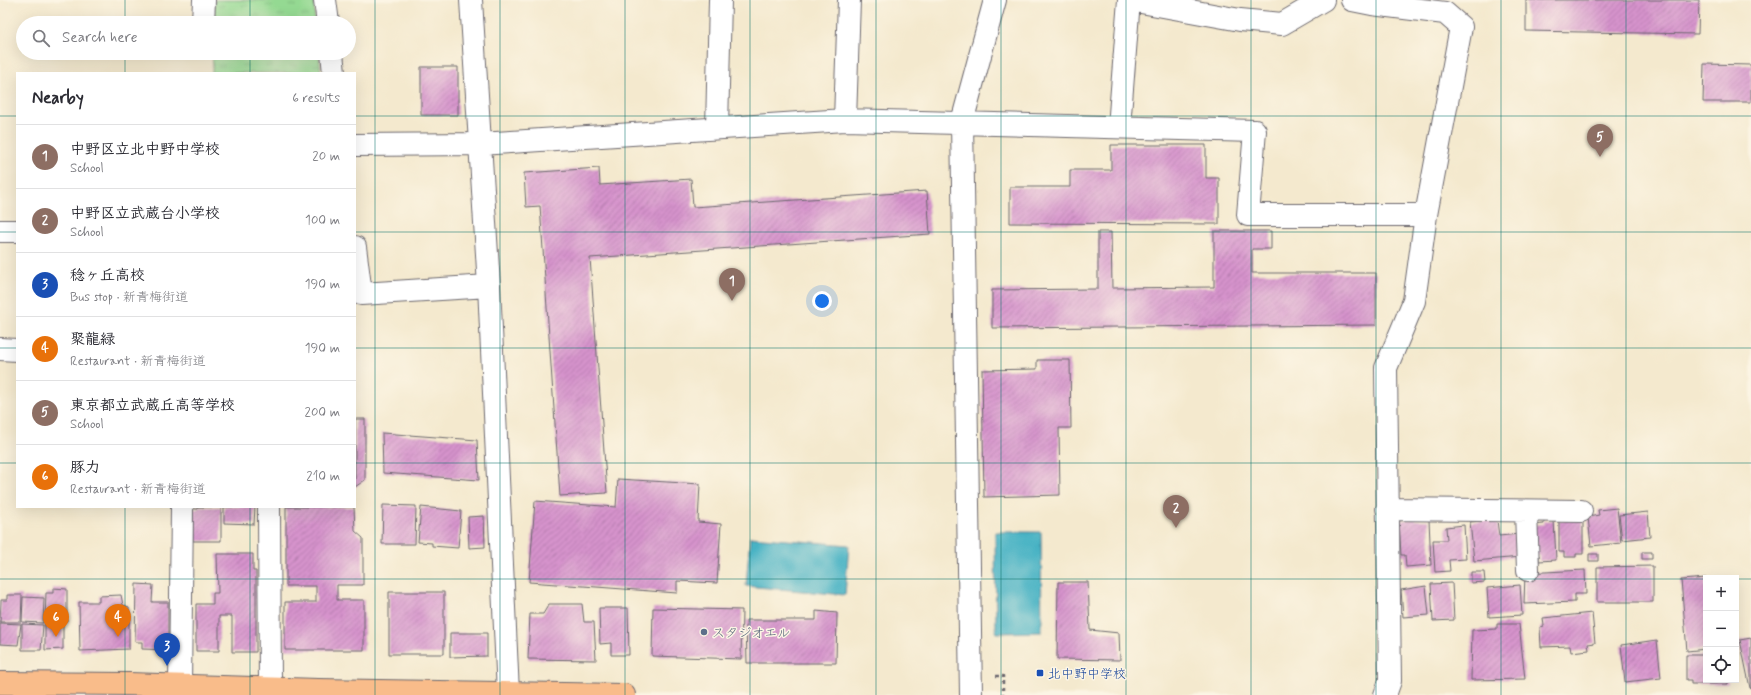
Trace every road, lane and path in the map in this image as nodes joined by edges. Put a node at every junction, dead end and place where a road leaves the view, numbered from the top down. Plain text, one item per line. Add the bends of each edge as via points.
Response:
1 (204, 0) edge
2 (325, 0) edge
3 (471, 0) edge
4 (720, 0) edge
5 (849, 0) edge
6 (995, 0) edge
7 (1130, 0) edge
8 (1352, 0) edge
9 (1320, 1) edge
10 (1426, 5) edge
11 (203, 16) edge
12 (327, 16) edge
13 (333, 60) edge
14 (334, 72) edge
15 (845, 120) junction
16 (962, 122) junction
17 (1119, 127) junction
18 (717, 128) junction
19 (480, 144) junction
20 (356, 145) edge
21 (1426, 215) junction
22 (0, 231) edge
23 (16, 231) edge
24 (356, 255) edge
25 (490, 286) junction
26 (0, 349) edge
27 (16, 350) edge
28 (182, 508) edge
29 (269, 508) edge
30 (1387, 509) junction
31 (1526, 510) junction
32 (1581, 511) dead end
33 (1528, 570) dead end
34 (1003, 676) dead end
35 (0, 683) edge
36 (270, 688) junction
37 (189, 689) edge
38 (318, 692) edge
39 (508, 693) junction
40 (472, 694) edge
41 (600, 695) edge
42 (624, 695) edge
43 (971, 695) edge
44 (1002, 695) edge
45 (1385, 695) edge

1 - 11 street
2 - 12 street
3 - 19 street
4 - 18 street
5 - 15 street
6 - 16 street
7 - 9 street via 1240,20 1282,24
7 - 17 street
8 - 10 street via 1372,4
10 - 21 street via 1444,13 1460,27
13 - 14 street
15 - 16 street
15 - 18 street
16 - 17 street
16 - 43 street
17 - 21 street via 1254,131 1248,215
18 - 19 street
19 - 20 street
19 - 25 street
21 - 30 street via 1414,301 1386,368
22 - 23 street
24 - 25 street via 361,294
25 - 39 street
26 - 27 street
28 - 37 street
29 - 36 street
30 - 31 street
30 - 45 street via 1390,681
31 - 32 street
31 - 33 street
34 - 44 path
35 - 37 main road
36 - 37 main road
36 - 38 main road
38 - 40 main road
39 - 40 main road
39 - 41 main road
41 - 42 main road

